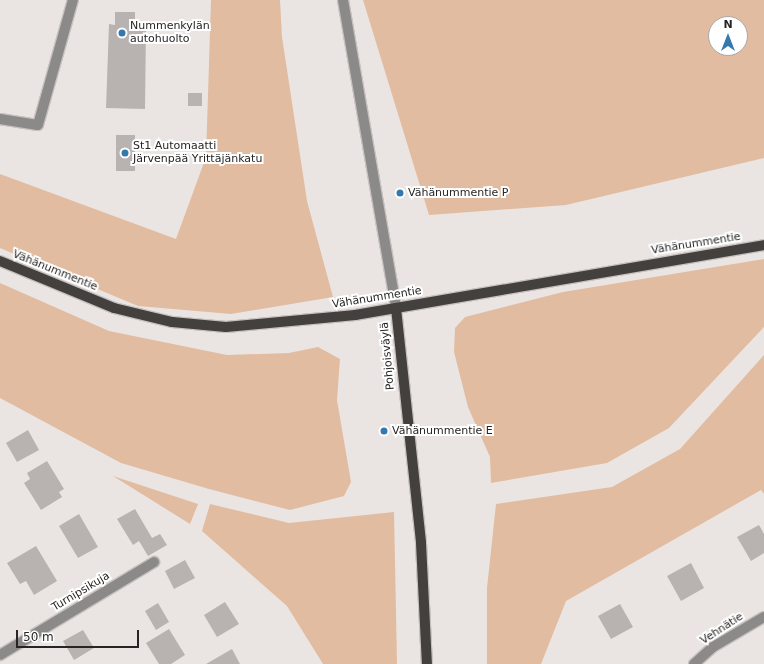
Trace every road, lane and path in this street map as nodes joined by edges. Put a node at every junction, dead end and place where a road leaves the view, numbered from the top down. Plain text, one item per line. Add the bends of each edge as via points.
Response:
1 (73, 0) edge
2 (343, 0) edge
3 (0, 119) edge
4 (764, 245) edge
5 (0, 261) edge
6 (396, 308) junction
7 (154, 562) dead end
8 (764, 617) edge
9 (0, 655) edge
10 (427, 664) edge
11 (694, 664) edge

1 - 3 street via 38,126
2 - 6 street, Pohjoisväylä
4 - 6 main road, Vähänummentie
5 - 6 main road, Vähänummentie via 114,308 172,322 226,327 273,324
6 - 10 main road, Pohjoisväylä via 421,543
7 - 9 street, Turnipsikuja
8 - 11 street, Vehnätie via 712,647

